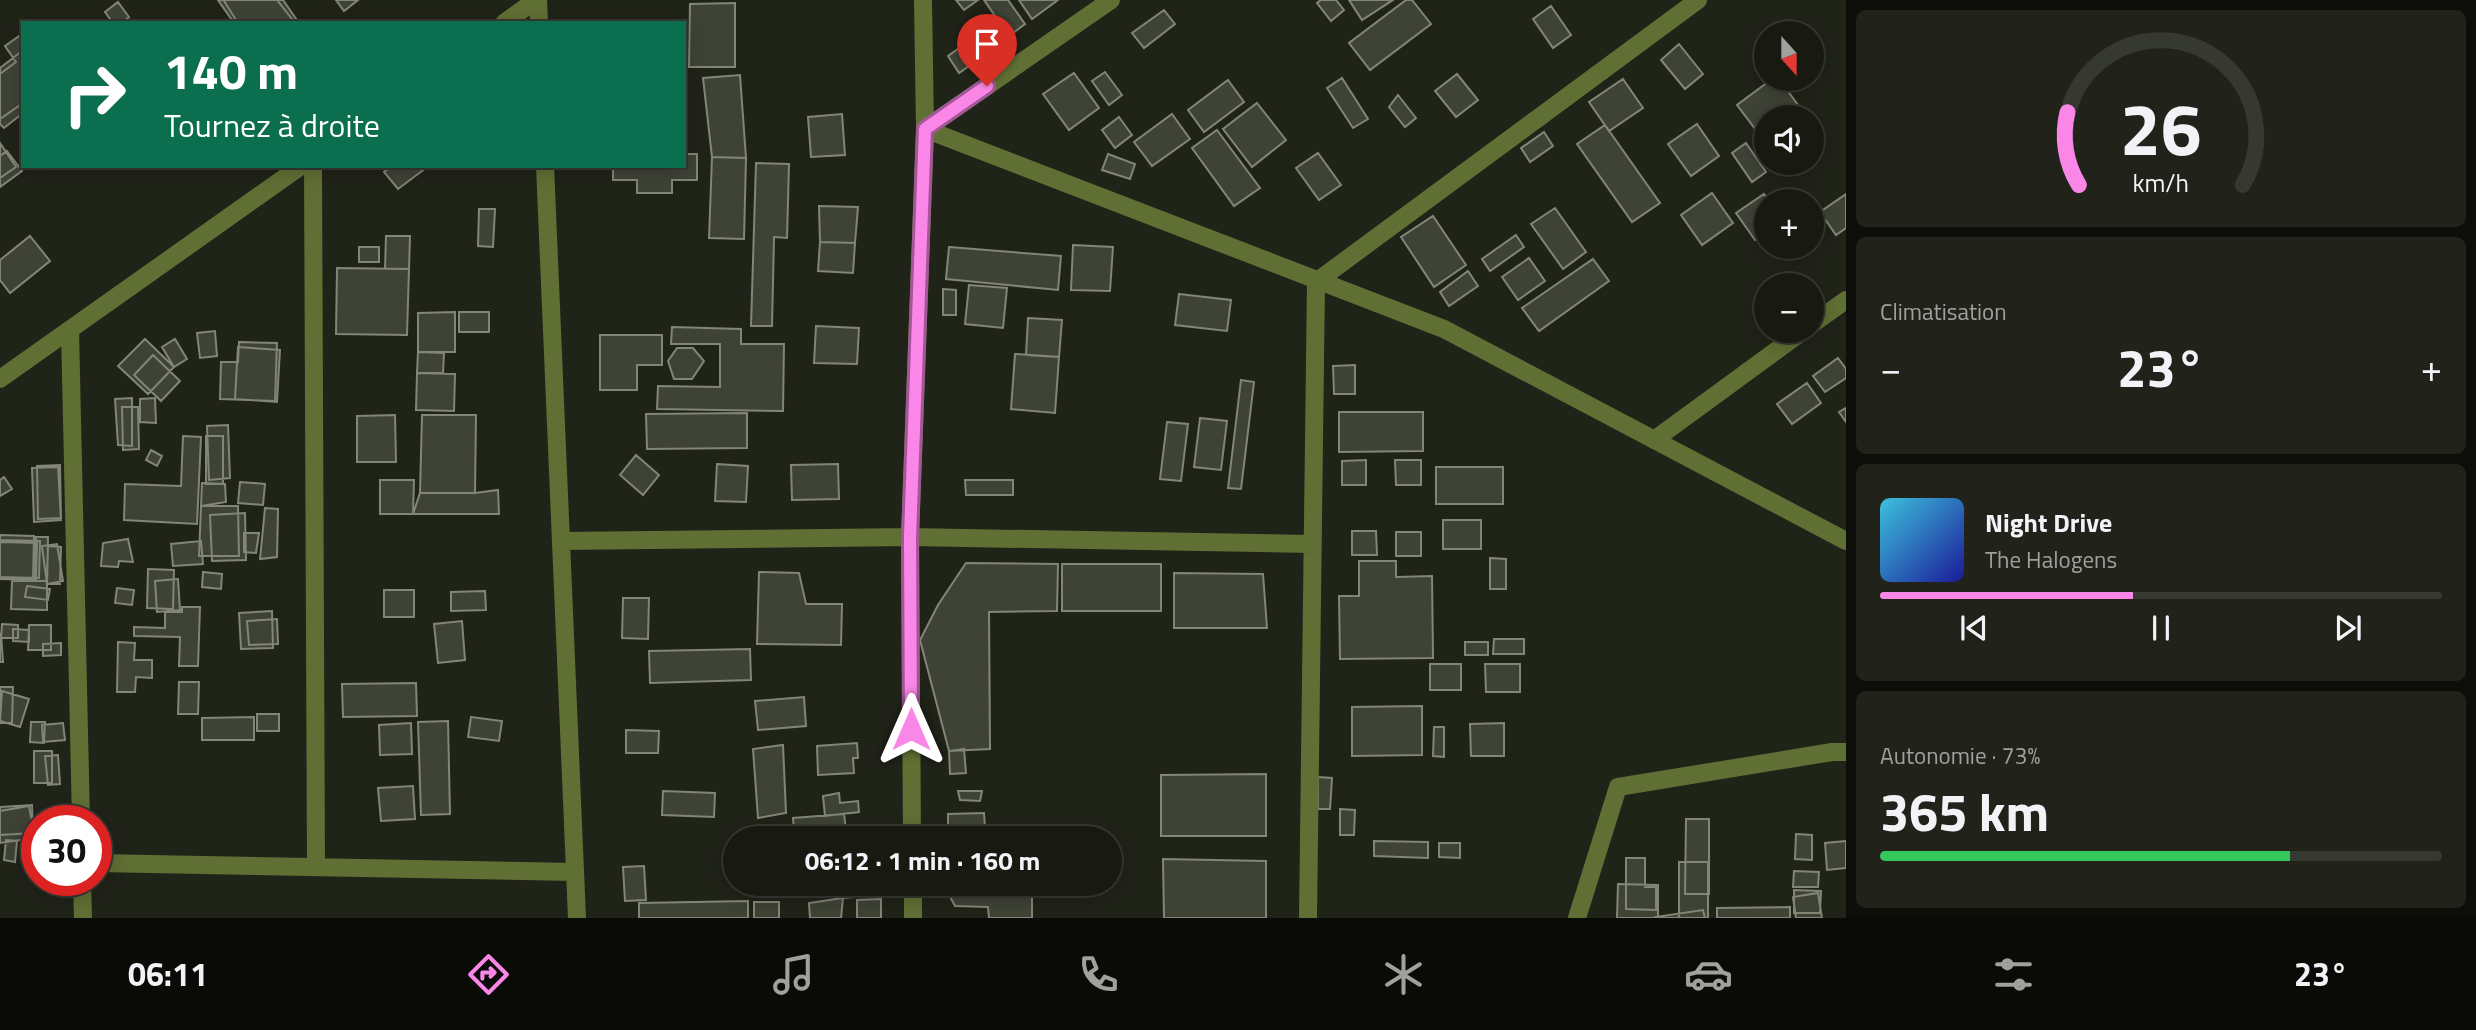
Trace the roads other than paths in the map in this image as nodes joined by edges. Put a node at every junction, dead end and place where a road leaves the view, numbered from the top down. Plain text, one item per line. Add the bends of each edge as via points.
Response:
1 (537, 0) edge
2 (923, 0) edge
3 (1111, 0) edge
4 (1698, 0) edge
5 (507, 21) edge
6 (539, 21) edge
7 (925, 129) junction
8 (298, 168) edge
9 (313, 168) edge
10 (545, 168) edge
11 (1316, 282) junction
12 (1846, 300) edge
13 (1824, 316) edge
14 (70, 330) junction
15 (1787, 343) edge
16 (0, 379) edge
17 (1654, 440) junction
18 (910, 537) junction
19 (561, 541) junction
20 (1846, 541) edge
21 (1312, 544) junction
22 (1846, 752) edge
23 (81, 805) edge
24 (912, 826) edge
25 (112, 863) edge
26 (316, 866) junction
27 (575, 872) junction
28 (82, 896) edge
29 (913, 896) edge
30 (83, 918) edge
31 (577, 918) edge
32 (913, 918) edge
33 (1308, 918) edge
34 (1577, 918) edge

1 - 5 street
1 - 6 street
2 - 7 street
3 - 7 street
4 - 11 street
7 - 11 street
7 - 18 street
8 - 14 street
9 - 26 street
10 - 19 street
11 - 17 street via 1444,329
11 - 21 street
12 - 13 street
14 - 16 street
14 - 23 street
15 - 17 street
17 - 20 street
18 - 19 street
18 - 21 street
18 - 24 street
19 - 27 street
21 - 33 street
22 - 34 street via 1618,787
25 - 26 street
26 - 27 street
27 - 31 street
28 - 30 street
29 - 32 street

